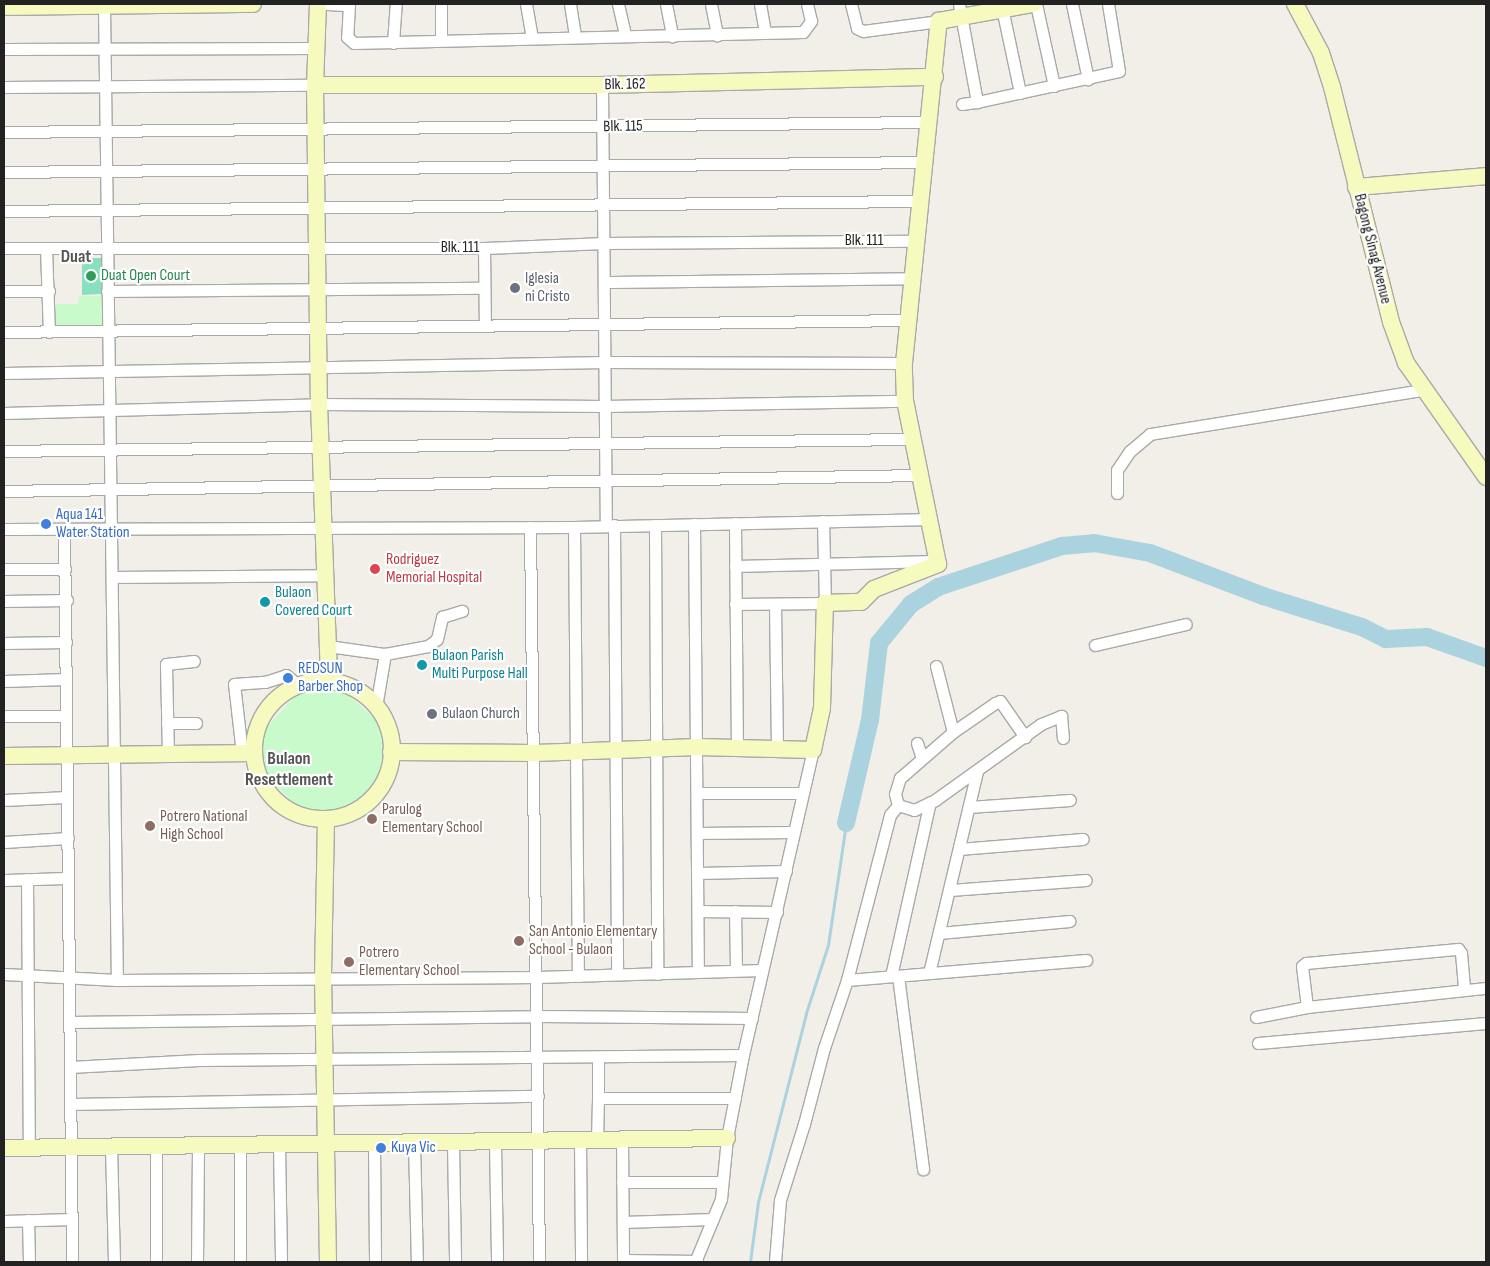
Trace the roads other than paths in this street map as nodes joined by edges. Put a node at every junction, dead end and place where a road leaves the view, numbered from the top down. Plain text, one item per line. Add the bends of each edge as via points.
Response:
1 (253, 4) edge
2 (318, 4) edge
3 (327, 4) edge
4 (349, 4) edge
5 (396, 4) edge
6 (442, 4) edge
7 (526, 4) edge
8 (570, 4) edge
9 (618, 4) edge
10 (666, 4) edge
11 (711, 4) edge
12 (760, 4) edge
13 (807, 4) edge
14 (851, 4) edge
15 (1035, 4) edge
16 (1072, 4) edge
17 (1108, 4) edge
18 (1295, 4) edge
19 (104, 6) junction
20 (4, 7) edge
21 (1002, 8) junction
22 (960, 10) edge
23 (939, 21) junction
24 (765, 32) junction
25 (575, 36) junction
26 (625, 36) junction
27 (672, 36) junction
28 (716, 36) junction
29 (532, 37) junction
30 (441, 39) junction
31 (393, 43) junction
32 (316, 48) junction
33 (104, 49) junction
34 (4, 50) edge
35 (935, 77) junction
36 (1088, 79) junction
37 (315, 85) junction
38 (602, 85) junction
39 (1054, 86) junction
40 (4, 87) edge
41 (103, 87) junction
42 (1020, 92) junction
43 (978, 102) junction
44 (962, 104) dead end
45 (928, 122) junction
46 (604, 127) junction
47 (316, 129) junction
48 (4, 132) edge
49 (106, 133) junction
50 (923, 162) junction
51 (603, 166) junction
52 (316, 168) junction
53 (107, 171) junction
54 (4, 172) edge
55 (1486, 176) edge
56 (1356, 187) junction
57 (919, 201) junction
58 (604, 204) junction
59 (318, 208) junction
60 (4, 211) edge
61 (108, 211) junction
62 (915, 241) junction
63 (604, 243) junction
64 (4, 248) edge
65 (46, 248) junction
66 (107, 248) junction
67 (319, 248) junction
68 (484, 248) junction
69 (912, 278) junction
70 (604, 282) junction
71 (484, 288) junction
72 (319, 290) junction
73 (4, 291) edge
74 (49, 291) junction
75 (107, 291) junction
76 (907, 320) junction
77 (604, 323) junction
78 (485, 326) junction
79 (320, 330) junction
80 (108, 331) junction
81 (4, 332) edge
82 (49, 332) junction
83 (606, 362) junction
84 (904, 363) junction
85 (320, 369) junction
86 (109, 371) junction
87 (4, 373) edge
88 (1423, 390) junction
89 (905, 401) junction
90 (319, 404) junction
91 (604, 406) junction
92 (109, 411) junction
93 (4, 413) edge
94 (912, 439) junction
95 (605, 443) junction
96 (322, 447) junction
97 (110, 449) junction
98 (4, 451) edge
99 (922, 476) junction
100 (1486, 477) edge
101 (606, 481) junction
102 (322, 487) junction
103 (111, 488) junction
104 (4, 490) edge
105 (1117, 493) dead end
106 (931, 519) junction
107 (823, 521) junction
108 (735, 523) junction
109 (694, 524) junction
110 (610, 525) junction
111 (655, 525) junction
112 (322, 526) junction
113 (111, 527) junction
114 (530, 527) junction
115 (574, 527) junction
116 (4, 529) edge
117 (64, 529) junction
118 (938, 561) junction
119 (824, 565) junction
120 (735, 566) junction
121 (4, 569) edge
122 (65, 569) junction
123 (324, 575) junction
124 (112, 576) junction
125 (66, 600) junction
126 (4, 601) edge
127 (825, 603) junction
128 (735, 604) junction
129 (775, 605) junction
130 (462, 611) dead end
131 (1186, 624) dead end
132 (66, 642) junction
133 (4, 643) edge
134 (1095, 645) dead end
135 (328, 646) junction
136 (384, 654) junction
137 (194, 661) dead end
138 (936, 666) dead end
139 (66, 679) junction
140 (329, 679) junction
141 (4, 681) edge
142 (298, 685) junction
143 (376, 708) junction
144 (4, 716) edge
145 (66, 716) junction
146 (167, 723) junction
147 (196, 723) dead end
148 (953, 732) junction
149 (1025, 737) junction
150 (1063, 738) dead end
151 (917, 743) dead end
152 (698, 747) junction
153 (777, 747) junction
154 (737, 748) junction
155 (617, 749) junction
156 (656, 749) junction
157 (813, 750) junction
158 (577, 751) junction
159 (391, 752) junction
160 (247, 753) junction
161 (535, 753) junction
162 (168, 754) junction
163 (67, 755) junction
164 (112, 755) junction
165 (4, 756) edge
166 (922, 758) junction
167 (977, 772) junction
168 (697, 793) junction
169 (802, 793) junction
170 (67, 797) junction
171 (4, 800) edge
172 (1070, 800) dead end
173 (930, 802) junction
174 (898, 805) junction
175 (969, 807) junction
176 (326, 820) junction
177 (794, 832) junction
178 (697, 833) junction
179 (68, 838) junction
180 (1083, 839) dead end
181 (4, 842) edge
182 (959, 849) junction
183 (786, 871) junction
184 (697, 873) junction
185 (67, 878) junction
186 (27, 879) junction
187 (4, 880) edge
188 (1086, 880) dead end
189 (950, 890) junction
190 (698, 911) junction
191 (735, 911) junction
192 (777, 912) junction
193 (1069, 921) dead end
194 (939, 933) junction
195 (1086, 960) dead end
196 (736, 970) junction
197 (762, 970) junction
198 (698, 972) junction
199 (617, 973) junction
200 (929, 973) junction
201 (4, 974) edge
202 (658, 974) junction
203 (26, 976) junction
204 (323, 976) junction
205 (578, 976) junction
206 (895, 976) junction
207 (538, 977) junction
208 (70, 980) junction
209 (117, 980) junction
210 (847, 980) junction
211 (1486, 988) edge
212 (1464, 990) junction
213 (1307, 1007) junction
214 (537, 1016) junction
215 (1256, 1017) dead end
216 (752, 1018) junction
217 (325, 1019) junction
218 (70, 1022) junction
219 (1486, 1023) edge
220 (1258, 1043) dead end
221 (743, 1055) junction
222 (538, 1058) junction
223 (598, 1058) junction
224 (326, 1060) junction
225 (70, 1067) junction
226 (538, 1096) junction
227 (598, 1098) junction
228 (735, 1098) junction
229 (327, 1100) junction
230 (70, 1104) junction
231 (727, 1138) junction
232 (580, 1139) junction
233 (622, 1139) junction
234 (536, 1140) junction
235 (597, 1140) junction
236 (495, 1142) junction
237 (453, 1143) junction
238 (327, 1144) junction
239 (374, 1144) junction
240 (414, 1144) junction
241 (279, 1145) junction
242 (198, 1146) junction
243 (240, 1146) junction
244 (111, 1147) junction
245 (156, 1147) junction
246 (4, 1148) edge
247 (29, 1148) junction
248 (71, 1148) junction
249 (923, 1169) dead end
250 (622, 1182) junction
251 (722, 1182) junction
252 (72, 1219) junction
253 (714, 1219) junction
254 (28, 1220) junction
255 (4, 1221) edge
256 (623, 1222) junction
257 (623, 1261) edge
258 (696, 1261) edge
259 (29, 1262) edge
260 (72, 1262) edge
261 (114, 1262) edge
262 (156, 1262) edge
263 (197, 1262) edge
264 (240, 1262) edge
265 (281, 1262) edge
266 (328, 1262) edge
267 (375, 1262) edge
268 (417, 1262) edge
269 (455, 1262) edge
270 (496, 1262) edge
271 (539, 1262) edge
272 (581, 1262) edge
273 (775, 1262) edge

1 - 19 street
2 - 32 street
3 - 4 street
4 - 31 street via 347,37 350,41
5 - 31 street
6 - 30 street
7 - 29 street
8 - 25 street
9 - 26 street
10 - 27 street
11 - 28 street
12 - 24 street
13 - 24 street via 811,21 802,32
14 - 23 street via 857,28 863,32
15 - 21 street
15 - 39 street
16 - 36 street
17 - 36 street via 1120,67 1114,74
18 - 56 street, Bagong Sinag Avenue via 1321,53
19 - 20 street
19 - 33 street
21 - 22 street
21 - 42 street
22 - 23 street
22 - 43 street
23 - 35 street
24 - 28 street
25 - 26 street
25 - 29 street
26 - 27 street
27 - 28 street
29 - 30 street
30 - 31 street
32 - 33 street
32 - 37 street
33 - 34 street
33 - 41 street
35 - 38 street, Blk. 162
35 - 45 street
36 - 39 street
37 - 38 street, Blk. 162
37 - 41 street
37 - 47 street
38 - 46 street
39 - 42 street
40 - 41 street
41 - 49 street
42 - 43 street
43 - 44 street
45 - 46 street, Blk. 115
45 - 50 street
46 - 47 street, Blk. 115
46 - 51 street
47 - 49 street, Blk. 115
47 - 52 street
48 - 49 street, Blk. 115
49 - 53 street
50 - 51 street
50 - 57 street
51 - 52 street
51 - 58 street
52 - 53 street
52 - 59 street
53 - 54 street
53 - 61 street
55 - 56 street
56 - 88 street, Bagong Sinag Avenue via 1391,322 1406,363
57 - 58 street
57 - 62 street
58 - 59 street
58 - 63 street
59 - 61 street
59 - 67 street
60 - 61 street
61 - 66 street
62 - 63 street, Blk. 111
62 - 69 street
63 - 68 street, Blk. 111
63 - 70 street
64 - 65 street, Blk. 111
65 - 66 street, Blk. 111
65 - 74 street
66 - 67 street, Blk. 111
66 - 75 street
67 - 68 street, Blk. 111
67 - 72 street
68 - 71 street
69 - 70 street
69 - 76 street
70 - 77 street
71 - 72 street
71 - 78 street
72 - 75 street
72 - 79 street
73 - 74 street
74 - 82 street
75 - 80 street
76 - 77 street
76 - 84 street
77 - 78 street
77 - 83 street
78 - 79 street
79 - 80 street
79 - 85 street
80 - 82 street
80 - 86 street
81 - 82 street
83 - 84 street
83 - 85 street
83 - 91 street
84 - 89 street
85 - 86 street
85 - 90 street
86 - 87 street
86 - 92 street
88 - 100 street, Bagong Sinag Avenue
88 - 105 street via 1150,434 1130,451 1117,470
89 - 91 street
89 - 94 street
90 - 91 street
90 - 92 street
90 - 96 street
91 - 95 street
92 - 93 street
92 - 97 street
94 - 95 street
94 - 99 street
95 - 96 street
95 - 101 street
96 - 97 street
96 - 102 street
97 - 98 street
97 - 103 street
99 - 101 street
99 - 106 street
101 - 102 street
101 - 110 street
102 - 103 street
102 - 112 street
103 - 104 street
103 - 113 street
106 - 107 street
106 - 118 street
107 - 108 street
107 - 119 street
108 - 109 street
108 - 120 street
109 - 111 street
109 - 152 street
110 - 111 street
110 - 115 street
110 - 155 street
111 - 156 street
112 - 113 street
112 - 114 street
112 - 123 street
113 - 117 street
113 - 124 street
114 - 115 street
114 - 161 street
115 - 158 street
116 - 117 street
117 - 122 street
118 - 119 street
118 - 127 street via 936,566 874,589 862,602
119 - 120 street
119 - 127 street
120 - 128 street
121 - 122 street
122 - 125 street
123 - 124 street
123 - 135 street
124 - 164 street
125 - 126 street
125 - 132 street
127 - 129 street
127 - 157 street via 822,708
128 - 129 street
128 - 154 street
129 - 153 street
130 - 136 street via 442,617 436,638 428,646
131 - 134 street
132 - 133 street
132 - 139 street
135 - 136 street
135 - 140 street
136 - 143 street
137 - 146 street via 166,664
138 - 148 street
139 - 141 street
139 - 145 street
140 - 142 street
140 - 143 street via 352,686
142 - 160 street via 272,704
142 - 160 street via 286,675 265,682 234,684
143 - 159 street via 385,717
144 - 145 street
145 - 163 street
146 - 147 street
146 - 162 street
148 - 149 street via 1000,701
148 - 166 street
149 - 150 street via 1041,724 1061,716
149 - 167 street
151 - 166 street
152 - 154 street
152 - 156 street
152 - 168 street
153 - 154 street
153 - 157 street
155 - 156 street
155 - 158 street
155 - 199 street
156 - 202 street
157 - 169 street
158 - 161 street
158 - 205 street
159 - 161 street
159 - 176 street via 388,772 377,792 356,812
160 - 162 street
160 - 176 street via 261,784 278,804 297,816
161 - 207 street
162 - 164 street
163 - 164 street
163 - 165 street
163 - 170 street
164 - 209 street
166 - 174 street via 898,780 895,794
167 - 173 street
167 - 175 street
168 - 169 street
168 - 178 street
169 - 177 street
170 - 171 street
170 - 179 street
172 - 175 street
173 - 174 street via 914,810
173 - 206 street
174 - 210 street via 888,820
175 - 182 street
176 - 204 street
177 - 178 street
177 - 183 street
178 - 184 street
179 - 181 street
179 - 185 street
180 - 182 street
182 - 189 street
183 - 184 street
183 - 192 street
184 - 190 street
185 - 186 street
185 - 208 street
186 - 187 street
186 - 203 street
188 - 189 street
189 - 194 street
190 - 191 street
190 - 198 street
191 - 192 street
191 - 196 street
192 - 197 street
193 - 194 street
194 - 200 street
195 - 200 street
196 - 197 street
196 - 198 street
197 - 216 street
198 - 202 street
199 - 202 street
199 - 205 street
200 - 206 street
201 - 203 street
203 - 208 street
203 - 247 street
204 - 207 street
204 - 209 street
204 - 217 street
205 - 207 street
206 - 210 street
206 - 249 street
207 - 214 street
208 - 209 street
208 - 218 street
210 - 273 street via 780,1200
211 - 212 street
212 - 213 street
212 - 213 street via 1458,948 1306,963 1302,966
213 - 215 street
214 - 216 street
214 - 217 street
214 - 222 street
216 - 221 street
217 - 218 street
217 - 224 street
218 - 225 street
219 - 220 street
221 - 223 street
221 - 228 street
222 - 223 street
222 - 224 street
222 - 226 street
223 - 227 street
224 - 225 street via 199,1060
224 - 229 street
225 - 230 street
226 - 229 street
226 - 234 street
227 - 228 street
227 - 235 street
228 - 231 street
229 - 230 street
229 - 238 street
230 - 248 street
231 - 233 street
231 - 251 street
232 - 234 street
232 - 235 street
232 - 272 street
233 - 235 street
233 - 250 street
234 - 236 street
234 - 271 street
236 - 237 street
236 - 270 street
237 - 240 street
237 - 269 street
238 - 239 street
238 - 241 street
238 - 266 street
239 - 240 street
239 - 267 street
240 - 268 street
241 - 243 street
241 - 265 street
242 - 243 street
242 - 245 street
242 - 263 street
243 - 264 street
244 - 245 street
244 - 248 street
244 - 261 street
245 - 262 street
246 - 247 street
247 - 248 street
248 - 252 street
250 - 251 street
250 - 256 street
251 - 253 street via 721,1200
252 - 254 street
252 - 260 street
253 - 256 street
253 - 258 street
254 - 255 street
254 - 259 street
256 - 257 street
257 - 258 street

